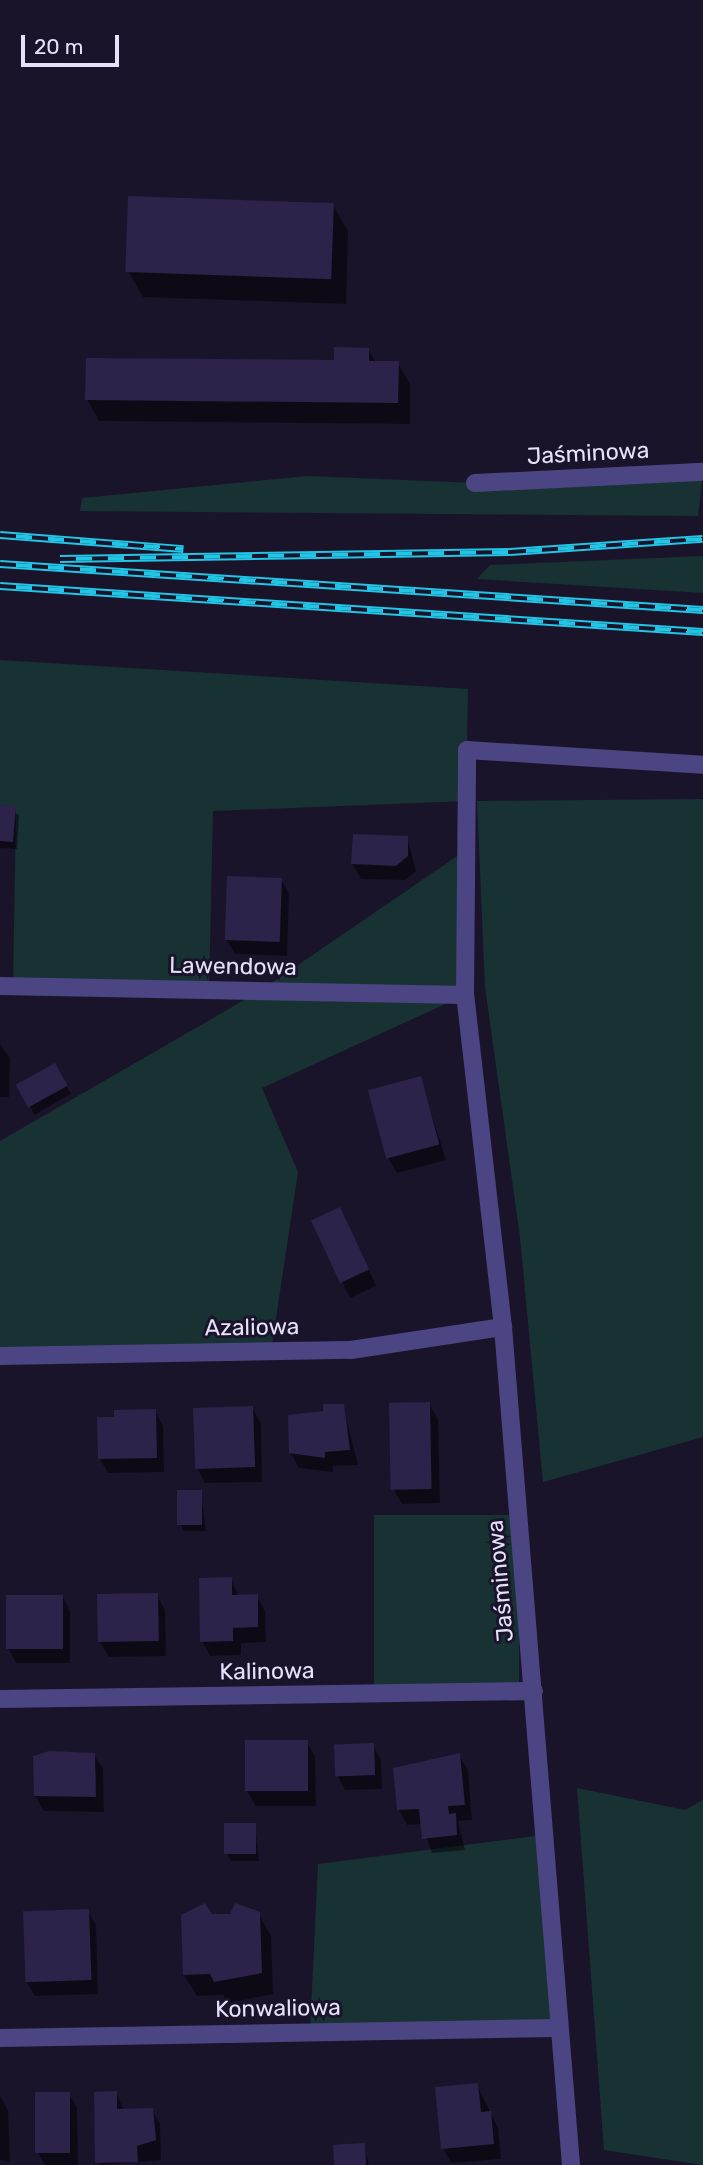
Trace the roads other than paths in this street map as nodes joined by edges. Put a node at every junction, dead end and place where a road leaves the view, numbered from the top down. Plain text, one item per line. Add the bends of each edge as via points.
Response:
1 (703, 472) edge
2 (475, 483) dead end
3 (703, 765) edge
4 (0, 986) edge
5 (465, 995) junction
6 (503, 1327) junction
7 (0, 1356) edge
8 (534, 1691) junction
9 (0, 1699) edge
10 (556, 2028) junction
11 (0, 2038) edge
12 (570, 2165) edge

1 - 2 street, Jaśminowa
3 - 5 street, Jaśminowa via 467,750
4 - 5 street, Lawendowa
5 - 6 street, Jaśminowa
6 - 7 street, Azaliowa via 351,1350
6 - 8 street, Jaśminowa
8 - 9 street, Kalinowa
8 - 10 street, Jaśminowa
10 - 11 street, Konwaliowa
10 - 12 street, Jaśminowa

